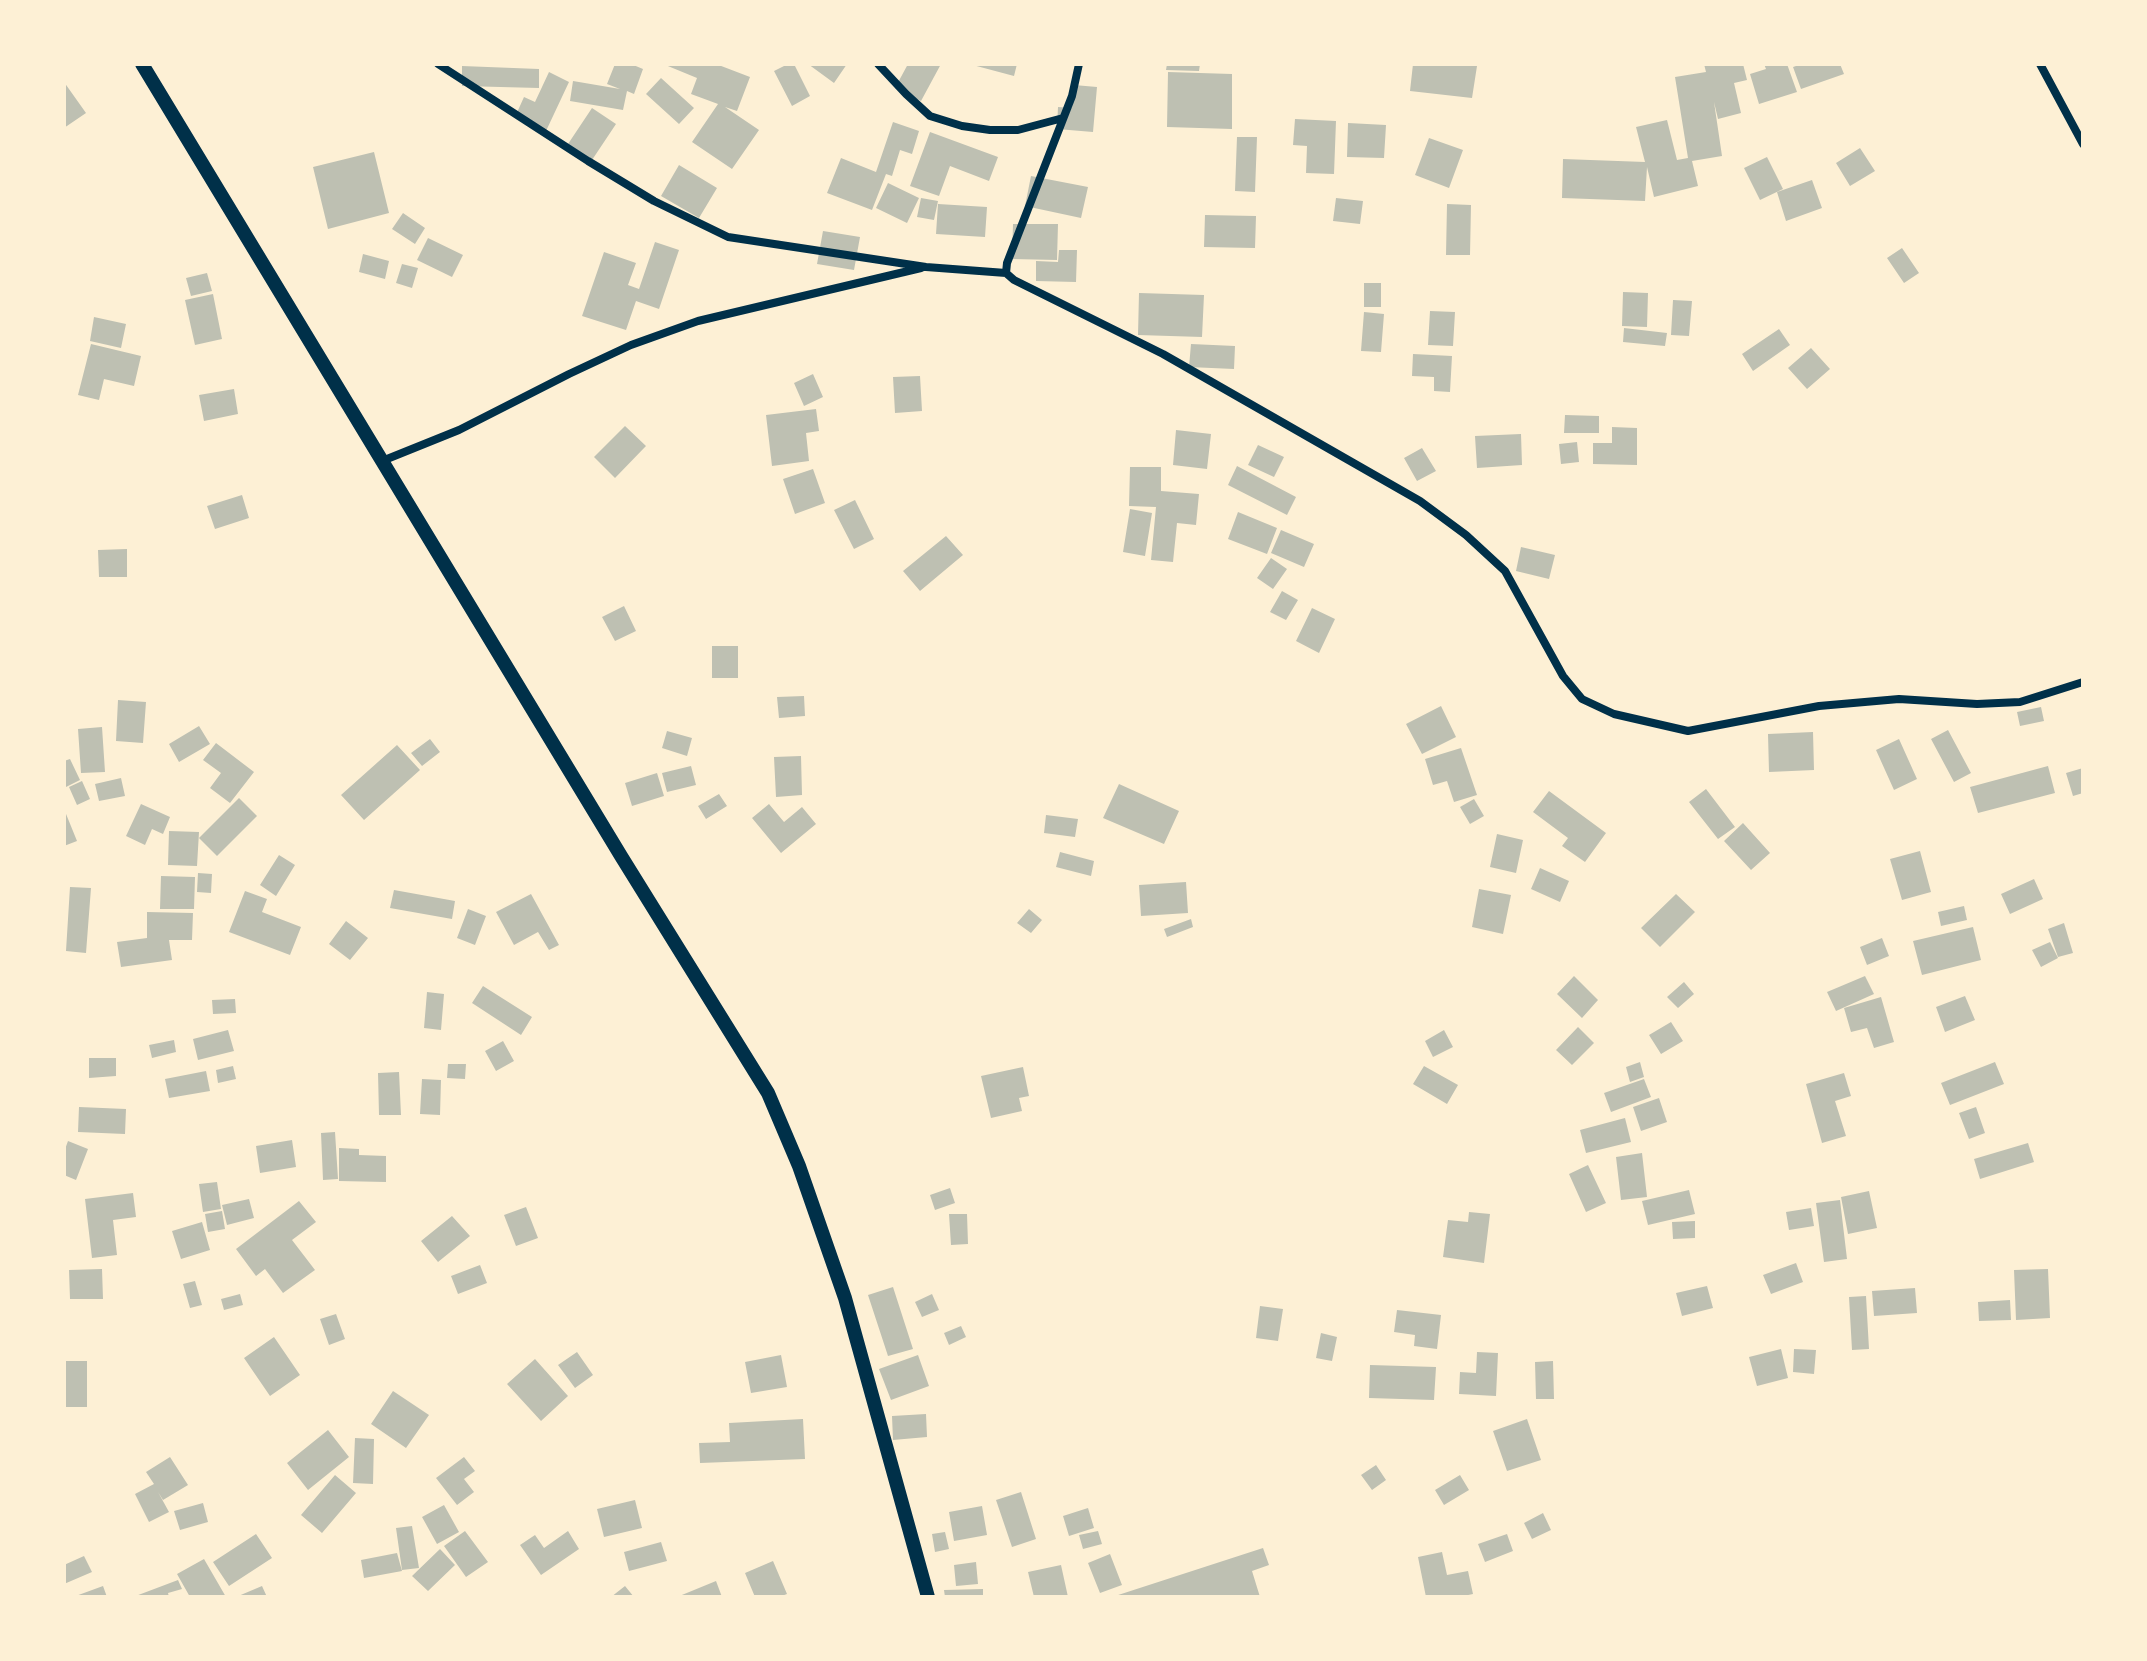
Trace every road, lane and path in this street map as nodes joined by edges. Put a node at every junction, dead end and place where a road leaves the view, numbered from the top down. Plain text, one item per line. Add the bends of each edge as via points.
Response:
1 (142, 64) edge
2 (438, 64) edge
3 (878, 64) edge
4 (1079, 64) edge
5 (2040, 64) edge
6 (1063, 118) junction
7 (2083, 144) edge
8 (926, 267) junction
9 (1006, 273) junction
10 (382, 461) junction
11 (2083, 682) edge
12 (928, 1597) edge

1 - 10 main road
2 - 8 street via 654,201 728,237
3 - 6 street via 930,116 962,126 1018,130
4 - 6 street
5 - 7 street
6 - 9 street
8 - 9 street
8 - 10 street via 698,321 631,345 459,430
9 - 11 street via 1176,362 1420,501 1505,571 1563,676 1582,699 1614,714 1688,731 1819,706 1899,699 2020,702
10 - 12 main road via 768,1093 845,1298

